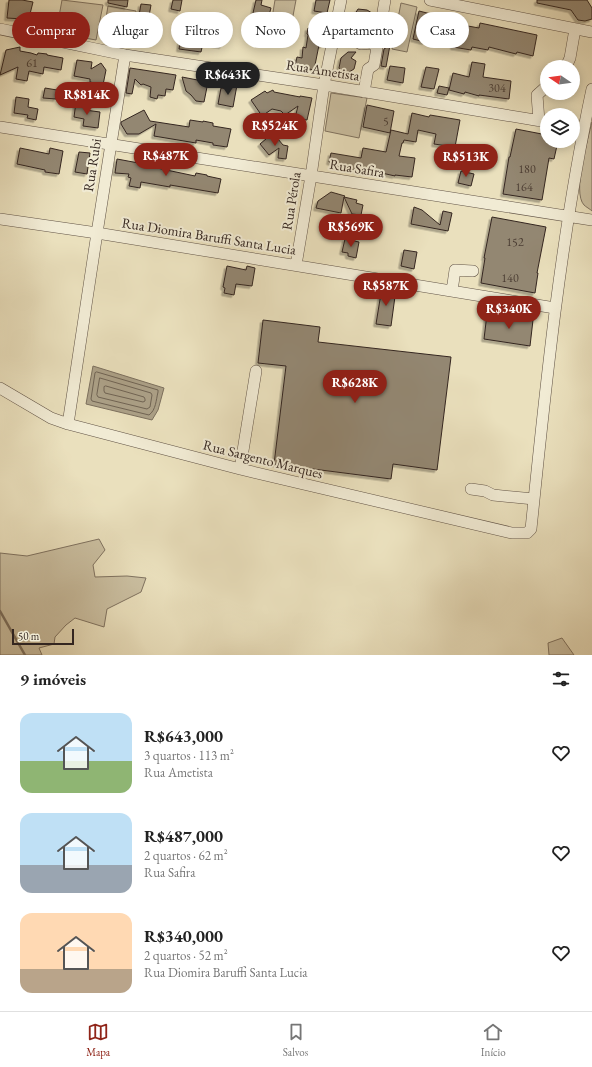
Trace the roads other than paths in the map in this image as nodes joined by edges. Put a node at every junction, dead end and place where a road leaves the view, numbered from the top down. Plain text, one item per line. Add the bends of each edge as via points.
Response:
1 (341, 0) edge
2 (385, 0) edge
3 (430, 0) edge
4 (339, 12) edge
5 (383, 12) edge
6 (0, 29) edge
7 (575, 29) junction
8 (592, 32) edge
9 (332, 48) edge
10 (376, 48) edge
11 (125, 55) junction
12 (569, 60) edge
13 (324, 85) junction
14 (592, 89) edge
15 (364, 92) junction
16 (540, 92) edge
17 (540, 108) edge
18 (540, 121) edge
19 (580, 122) edge
20 (0, 127) edge
21 (111, 144) junction
22 (576, 148) edge
23 (311, 176) junction
24 (568, 216) junction
25 (0, 219) edge
26 (592, 220) edge
27 (97, 233) junction
28 (296, 265) junction
29 (473, 271) dead end
30 (452, 291) junction
31 (555, 308) junction
32 (256, 371) dead end
33 (0, 388) edge
34 (68, 424) junction
35 (240, 470) junction
36 (471, 489) dead end
37 (534, 495) junction

1 - 4 street, Rua Pérola
2 - 5 street
3 - 7 street
6 - 11 street, Rua Ametista
7 - 8 street
7 - 12 street
9 - 13 street, Rua Pérola
10 - 15 street via 374,65 368,69
11 - 13 street, Rua Ametista
11 - 21 street, Rua Rubi
13 - 15 street, Rua Ametista
13 - 23 street, Rua Pérola
14 - 19 street
15 - 18 street, Rua Ametista
16 - 17 street via 537,95
20 - 21 street, Rua Safira
21 - 23 street, Rua Safira
21 - 27 street, Rua Rubi
22 - 24 street
23 - 24 street, Rua Safira
23 - 28 street, Rua Pérola
24 - 26 street, Rua Safira
24 - 31 street
25 - 27 street, Rua Diomira Baruffi Santa Lucia
27 - 28 street, Rua Diomira Baruffi Santa Lucia
27 - 34 street, Rua Rubi
28 - 30 street, Rua Diomira Baruffi Santa Lucia
29 - 30 street via 455,270
30 - 31 street, Rua Diomira Baruffi Santa Lucia
31 - 37 street
32 - 35 street
33 - 34 street, Rua Sargento Marques via 51,418
34 - 35 street, Rua Sargento Marques
35 - 37 street, Rua Sargento Marques via 512,533 527,533 531,529
36 - 37 street via 485,491 495,488

